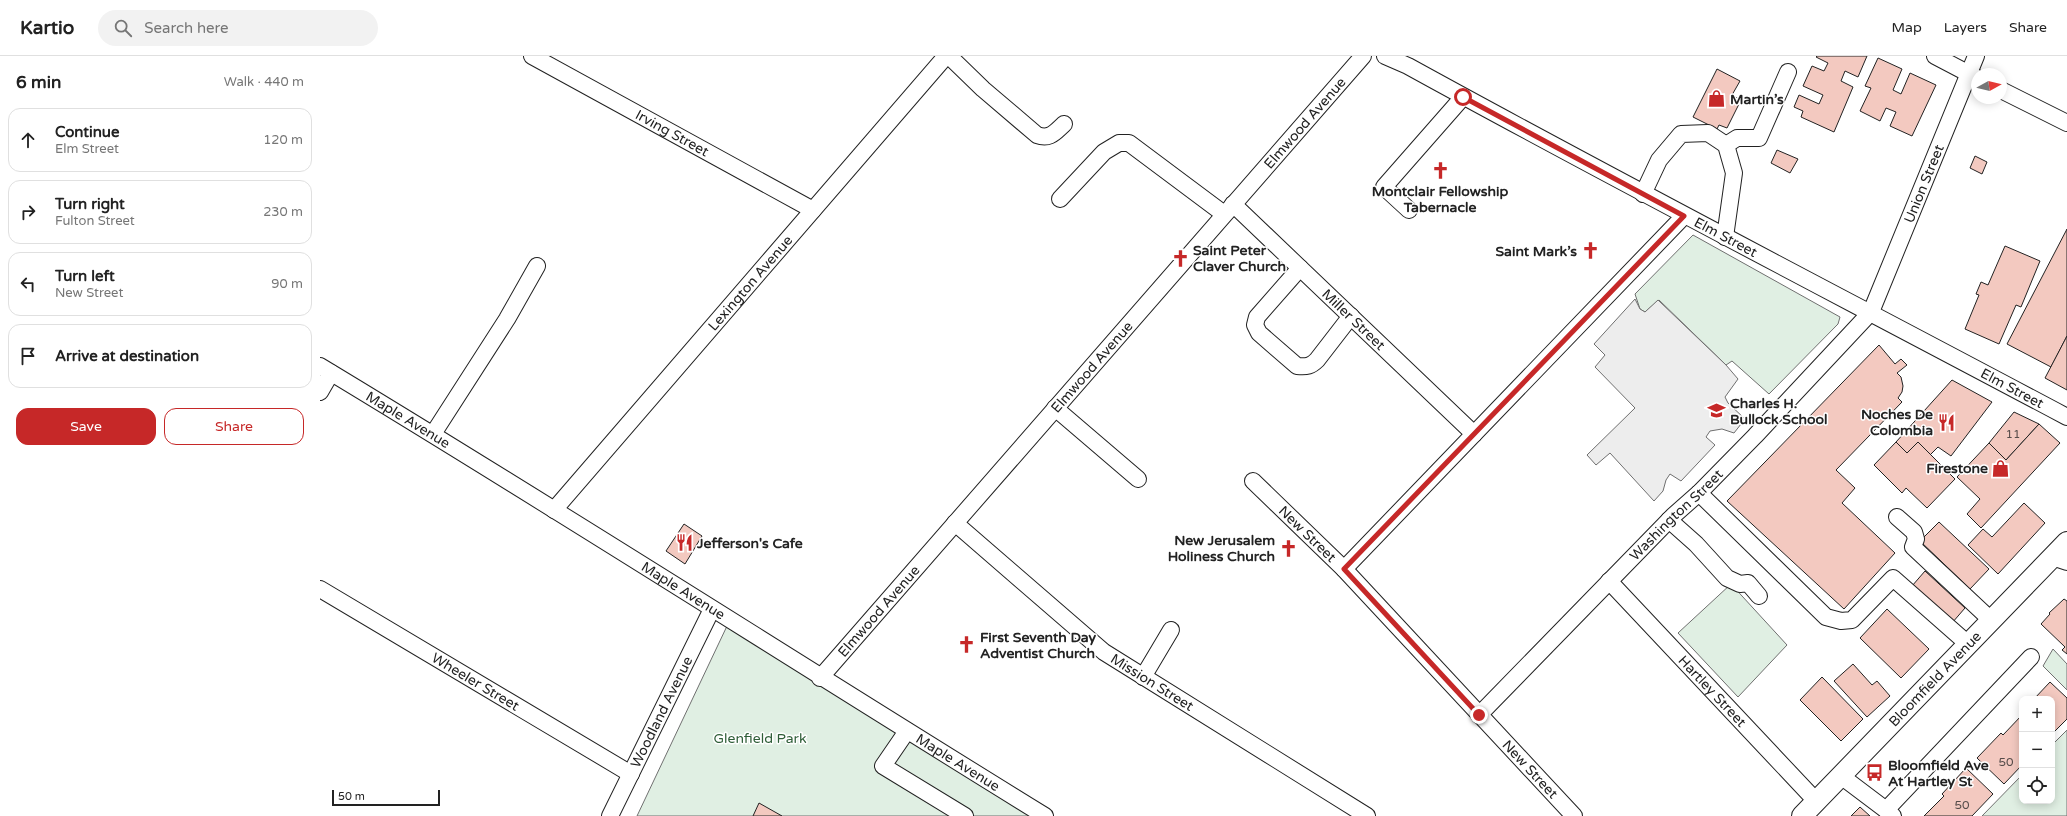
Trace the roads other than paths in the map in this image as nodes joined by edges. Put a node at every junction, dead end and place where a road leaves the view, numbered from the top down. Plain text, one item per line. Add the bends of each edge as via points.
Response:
1 (532, 56) edge
2 (948, 56) edge
3 (1362, 56) edge
4 (1385, 56) edge
5 (1935, 56) edge
6 (1976, 56) edge
7 (1410, 61) edge
8 (1974, 68) edge
9 (1788, 72) dead end
10 (1971, 75) edge
11 (1971, 81) edge
12 (2007, 93) edge
13 (1463, 97) junction
14 (2067, 123) edge
15 (1064, 124) dead end
16 (1726, 145) junction
17 (1643, 194) junction
18 (1060, 199) dead end
19 (1229, 209) junction
20 (813, 210) junction
21 (1409, 210) dead end
22 (1684, 216) junction
23 (1725, 237) junction
24 (537, 266) dead end
25 (1300, 268) junction
26 (1871, 312) junction
27 (1351, 316) junction
28 (326, 369) edge
29 (320, 392) edge
30 (1055, 408) junction
31 (2067, 417) edge
32 (433, 434) junction
33 (1474, 434) junction
34 (1138, 479) dead end
35 (1253, 481) dead end
36 (1699, 493) junction
37 (554, 510) junction
38 (1898, 517) dead end
39 (1669, 520) junction
40 (955, 522) junction
41 (2067, 542) edge
42 (2060, 559) edge
43 (1344, 569) junction
44 (1609, 581) junction
45 (320, 589) edge
46 (1759, 596) dead end
47 (712, 609) junction
48 (1991, 620) junction
49 (1172, 630) dead end
50 (1968, 644) junction
51 (2031, 657) dead end
52 (1144, 677) junction
53 (820, 678) junction
54 (1479, 715) junction
55 (907, 731) junction
56 (631, 774) junction
57 (1841, 776) junction
58 (1816, 801) junction
59 (1889, 813) edge
60 (610, 816) edge
61 (965, 816) edge
62 (1045, 816) edge
63 (1367, 816) edge
64 (1574, 816) edge
65 (1802, 816) edge

1 - 20 street, Irving Street
2 - 15 street via 1037,135 1044,138 1051,136
2 - 20 street, Lexington Avenue
3 - 19 street, Elmwood Avenue
4 - 7 street, Elm Street
5 - 10 street
6 - 8 street, Union Street
7 - 13 street, Elm Street
9 - 16 street via 1758,138 1737,138
11 - 26 street, Union Street
12 - 14 street
13 - 17 street, Elm Street
13 - 21 street via 1384,187
16 - 17 street via 1708,133 1682,134 1659,160
16 - 23 street via 1734,173
17 - 22 street, Elm Street
18 - 19 street, Miller Street via 1104,152 1119,143 1129,143
19 - 25 street, Miller Street
19 - 30 street, Elmwood Avenue
20 - 37 street, Lexington Avenue
22 - 23 street, Elm Street
22 - 33 street
23 - 26 street, Elm Street
24 - 32 street via 507,319
25 - 27 street, Miller Street
25 - 27 street via 1257,317 1255,325 1259,334 1297,366 1312,366
26 - 31 street, Elm Street
26 - 36 street, Washington Street
27 - 33 street, Miller Street
28 - 29 street
28 - 32 street, Maple Avenue
30 - 34 street
30 - 40 street, Elmwood Avenue
32 - 37 street, Maple Avenue
33 - 43 street
35 - 43 street, New Street
36 - 39 street, Washington Street
36 - 50 street via 1826,617 1841,621 1852,620 1893,578
37 - 47 street, Maple Avenue
38 - 48 street via 1914,532 1916,539 1913,547
39 - 44 street, Washington Street
39 - 46 street via 1696,544 1727,578 1740,584 1748,583
40 - 52 street, Mission Street via 1104,652
40 - 53 street, Elmwood Avenue
41 - 42 main road, Bloomfield Avenue
42 - 48 main road, Bloomfield Avenue
43 - 54 street, New Street
44 - 54 street, Washington Street
44 - 58 street, Hartley Street
45 - 56 street, Wheeler Street
47 - 53 street, Maple Avenue
47 - 56 street, Woodland Avenue
48 - 50 main road, Bloomfield Avenue
49 - 52 street
50 - 57 main road, Bloomfield Avenue
51 - 59 street
52 - 63 street, Mission Street
53 - 55 street, Maple Avenue
54 - 64 street, New Street
55 - 61 street via 883,766
55 - 62 street, Maple Avenue
56 - 60 street, Woodland Avenue
57 - 58 main road, Bloomfield Avenue
57 - 59 street
58 - 65 main road, Bloomfield Avenue

